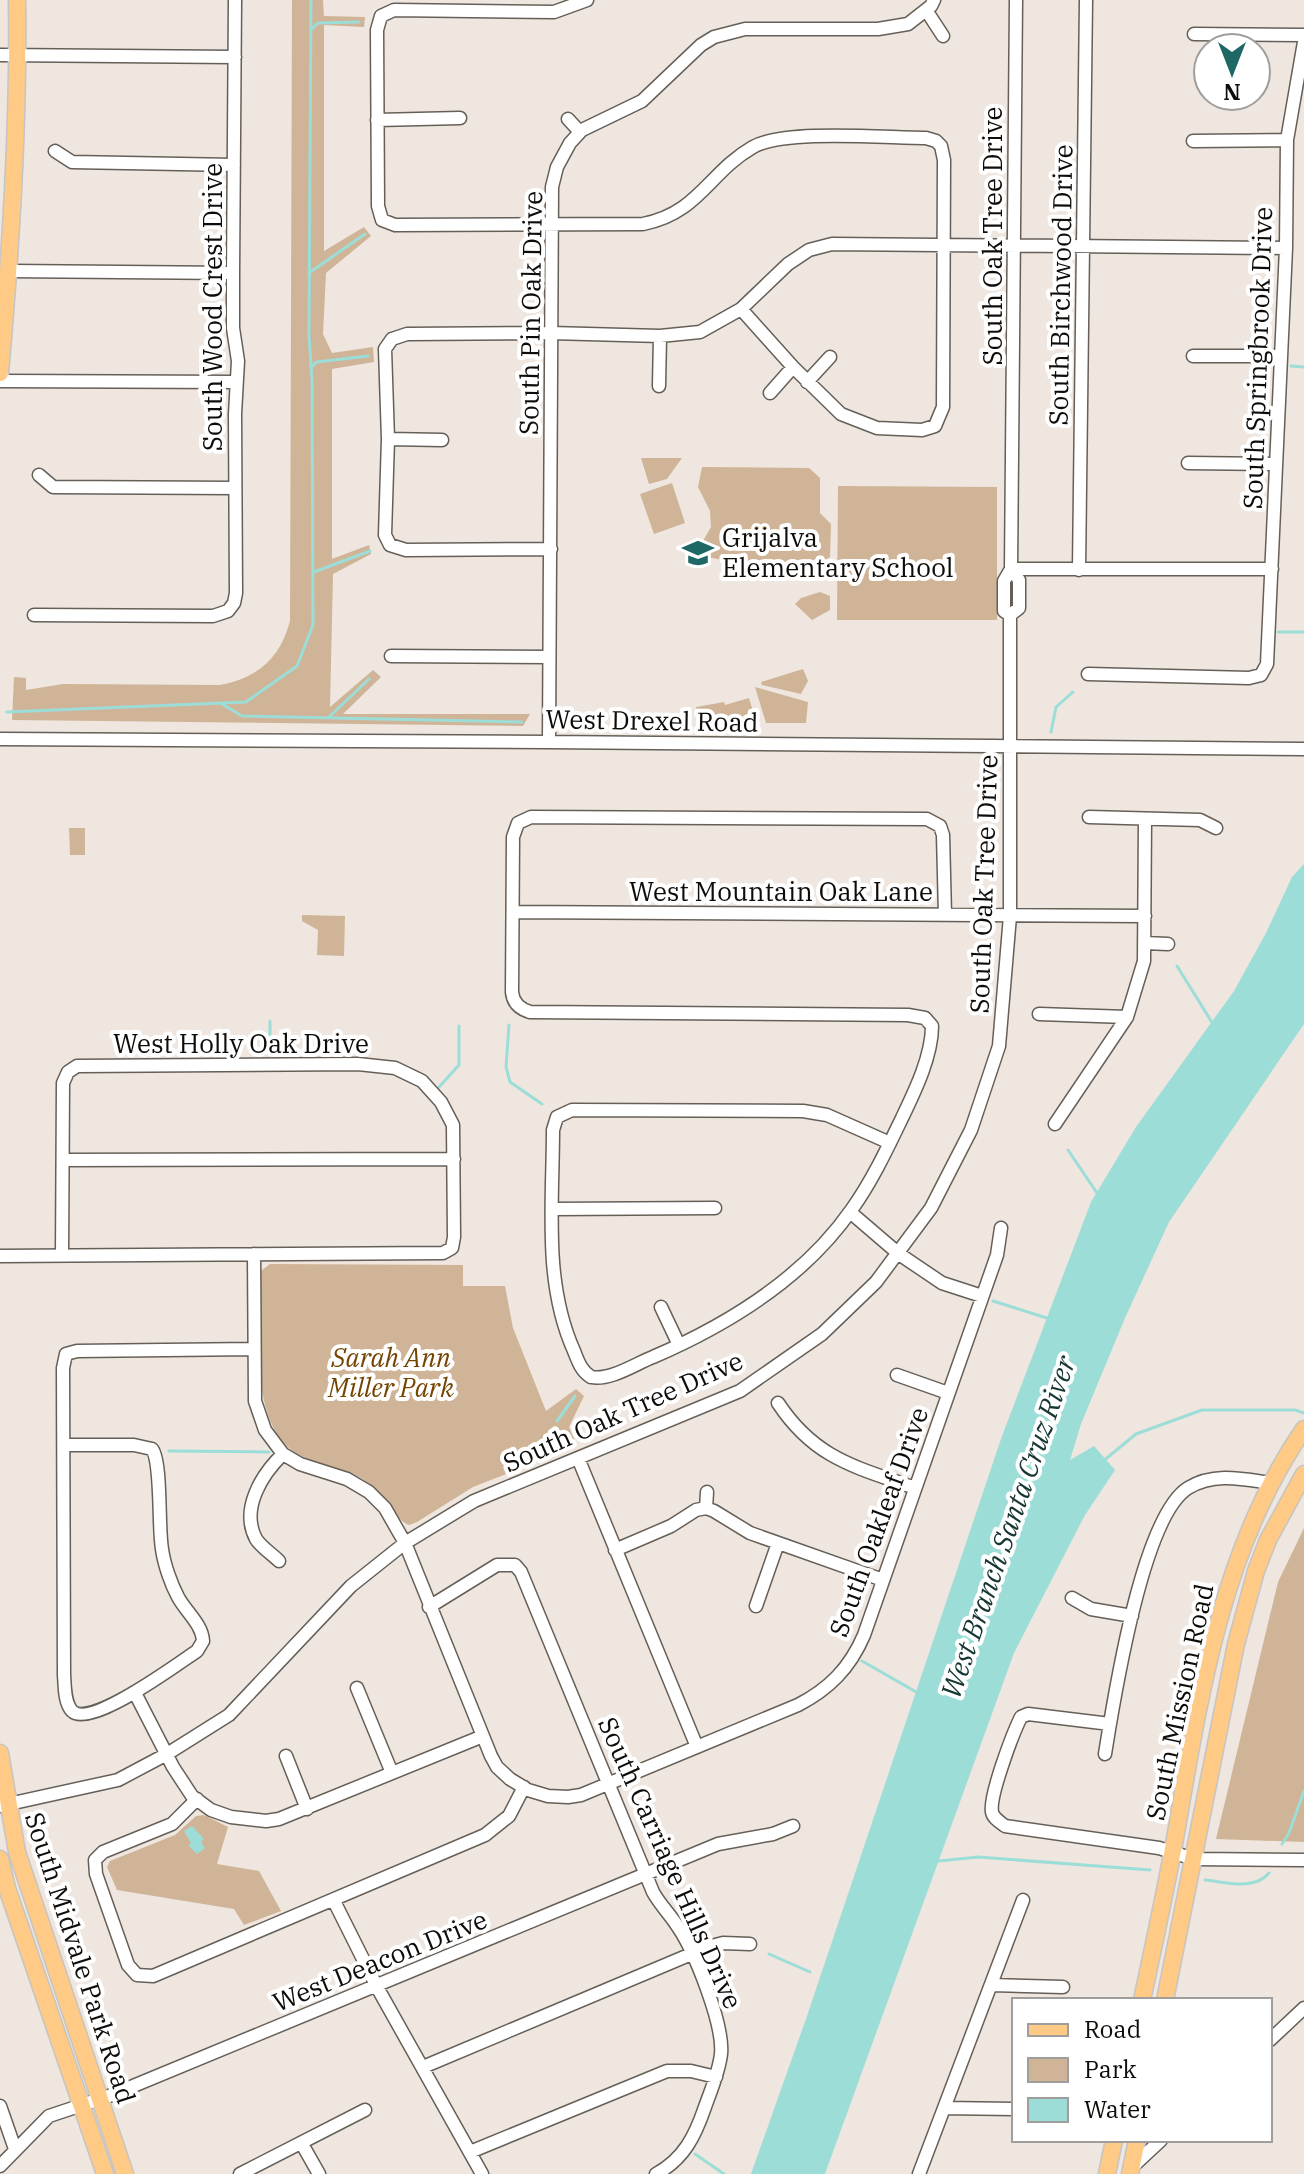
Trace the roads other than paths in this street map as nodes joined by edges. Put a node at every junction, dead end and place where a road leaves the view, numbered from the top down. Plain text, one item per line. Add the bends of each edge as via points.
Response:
1 (17, 0) edge
2 (235, 0) edge
3 (587, 0) edge
4 (1016, 0) edge
5 (1086, 0) edge
6 (930, 5) edge
7 (1272, 35) edge
8 (1304, 35) edge
9 (943, 36) dead end
10 (1304, 42) edge
11 (8, 55) edge
12 (235, 57) junction
13 (460, 118) dead end
14 (568, 119) dead end
15 (377, 120) junction
16 (580, 132) junction
17 (1287, 140) junction
18 (1193, 141) dead end
19 (55, 151) dead end
20 (234, 165) junction
21 (552, 225) junction
22 (1015, 245) junction
23 (1084, 245) junction
24 (943, 246) junction
25 (1286, 248) junction
26 (9, 271) junction
27 (233, 273) junction
28 (741, 309) junction
29 (551, 333) junction
30 (660, 336) junction
31 (1193, 356) dead end
32 (1280, 356) junction
33 (830, 357) dead end
34 (793, 367) junction
35 (0, 373) edge
36 (0, 381) edge
37 (236, 382) junction
38 (807, 382) junction
39 (659, 386) dead end
40 (770, 393) dead end
41 (388, 439) junction
42 (442, 440) dead end
43 (1188, 463) dead end
44 (1276, 464) junction
45 (39, 475) dead end
46 (235, 488) junction
47 (551, 549) junction
48 (1011, 569) junction
49 (1272, 569) junction
50 (1079, 570) junction
51 (34, 615) dead end
52 (391, 656) dead end
53 (549, 657) junction
54 (1088, 674) dead end
55 (0, 739) edge
56 (549, 742) junction
57 (1010, 746) junction
58 (1304, 749) edge
59 (1089, 817) dead end
60 (1145, 820) junction
61 (1216, 828) dead end
62 (513, 912) junction
63 (945, 915) junction
64 (1010, 916) junction
65 (1145, 916) junction
66 (1145, 943) junction
67 (1168, 944) dead end
68 (1039, 1014) dead end
69 (1127, 1017) junction
70 (1055, 1124) dead end
71 (890, 1143) junction
72 (454, 1159) junction
73 (63, 1160) junction
74 (715, 1208) dead end
75 (553, 1209) junction
76 (850, 1212) junction
77 (1001, 1228) dead end
78 (254, 1254) junction
79 (899, 1254) junction
80 (0, 1256) edge
81 (62, 1256) junction
82 (982, 1296) junction
83 (661, 1307) dead end
84 (679, 1345) junction
85 (254, 1349) junction
86 (897, 1375) dead end
87 (948, 1393) junction
88 (778, 1403) dead end
89 (1303, 1431) edge
90 (64, 1445) junction
91 (283, 1454) junction
92 (578, 1458) junction
93 (1304, 1474) edge
94 (1271, 1483) junction
95 (915, 1488) junction
96 (707, 1492) dead end
97 (706, 1508) junction
98 (405, 1543) junction
99 (778, 1543) junction
100 (615, 1550) junction
101 (279, 1561) dead end
102 (883, 1580) junction
103 (1072, 1598) dead end
104 (1224, 1604) junction
105 (756, 1606) dead end
106 (429, 1607) junction
107 (1245, 1610) junction
108 (1132, 1616) junction
109 (357, 1688) dead end
110 (135, 1693) junction
111 (1110, 1724) junction
112 (483, 1736) junction
113 (697, 1747) junction
114 (0, 1753) edge
115 (167, 1754) junction
116 (1105, 1754) dead end
117 (286, 1756) dead end
118 (392, 1773) junction
119 (609, 1784) junction
120 (524, 1787) junction
121 (197, 1799) junction
122 (4, 1805) edge
123 (307, 1809) junction
124 (793, 1826) dead end
125 (1172, 1852) junction
126 (0, 1859) edge
127 (1194, 1859) junction
128 (1304, 1860) edge
129 (645, 1874) junction
130 (1023, 1900) dead end
131 (334, 1901) junction
132 (750, 1944) dead end
133 (692, 1954) junction
134 (992, 1985) junction
135 (377, 1987) junction
136 (1063, 1987) dead end
137 (1142, 1998) edge
138 (1165, 1998) edge
139 (1304, 2008) edge
140 (1272, 2038) edge
141 (423, 2067) junction
142 (716, 2077) junction
143 (100, 2100) junction
144 (0, 2106) edge
145 (82, 2106) junction
146 (944, 2108) junction
147 (1012, 2109) edge
148 (365, 2110) dead end
149 (1114, 2142) edge
150 (1137, 2142) edge
151 (1159, 2142) edge
152 (302, 2144) junction
153 (15, 2149) junction
154 (470, 2152) junction
155 (0, 2166) edge
156 (1131, 2171) edge
157 (105, 2174) edge
158 (125, 2174) edge
159 (240, 2174) edge
160 (319, 2174) edge
161 (482, 2174) edge
162 (656, 2174) edge
163 (919, 2174) edge
164 (1108, 2174) edge

1 - 11 main road
2 - 12 street, South Wood Crest Drive
3 - 15 street via 554,12 379,14
4 - 22 street, South Oak Tree Drive
5 - 23 street, South Birchwood Drive
6 - 9 street, South Pin Oak Drive
6 - 16 street, South Pin Oak Drive via 908,24 878,29 745,29 722,34 701,45 633,107
7 - 8 street
10 - 17 street, South Springbrook Drive
11 - 12 street
11 - 26 main road
12 - 20 street, South Wood Crest Drive
13 - 15 street
14 - 16 street
15 - 21 street via 378,223
16 - 21 street, South Pin Oak Drive via 557,167
17 - 18 street
17 - 25 street, South Springbrook Drive
19 - 20 street via 72,162
20 - 27 street, South Wood Crest Drive
21 - 24 street via 664,220 692,203 754,147 783,137 926,138 943,144
21 - 29 street, South Pin Oak Drive
22 - 23 street
22 - 24 street
22 - 48 street, South Oak Tree Drive
23 - 25 street
23 - 50 street, South Birchwood Drive
24 - 28 street via 832,244 809,250
24 - 38 street via 943,407 938,427 877,428 857,422 829,405
25 - 32 street, South Springbrook Drive
26 - 27 street
26 - 35 main road
27 - 37 street, South Wood Crest Drive
28 - 30 street via 700,332
28 - 34 street
29 - 30 street
29 - 41 street via 390,337 385,349
29 - 47 street, South Pin Oak Drive
30 - 39 street
31 - 32 street
32 - 44 street, South Springbrook Drive
33 - 38 street
34 - 38 street
34 - 40 street
36 - 37 street
37 - 46 street, South Wood Crest Drive
41 - 42 street
41 - 47 street via 387,547
43 - 44 street
44 - 49 street, South Springbrook Drive
45 - 46 street via 53,487
46 - 51 street, South Wood Crest Drive via 236,593 230,613
47 - 53 street, South Pin Oak Drive
48 - 50 street
48 - 57 street, South Oak Tree Drive via 1019,580 1019,608 1010,615
49 - 50 street
49 - 54 street, South Springbrook Drive via 1263,677
52 - 53 street
53 - 56 street, South Pin Oak Drive
55 - 56 street, West Drexel Road
56 - 57 street, West Drexel Road
57 - 58 street, West Drexel Road
57 - 64 street, South Oak Tree Drive
59 - 60 street
60 - 61 street via 1200,820
60 - 65 street
62 - 63 street, West Mountain Oak Lane
62 - 63 street via 515,820 927,819 943,822
62 - 71 street via 512,996 518,1009 908,1015 931,1020 930,1045
63 - 64 street, West Mountain Oak Lane
64 - 65 street, West Mountain Oak Lane
64 - 79 street, South Oak Tree Drive via 999,1046 971,1130 931,1208
65 - 66 street
66 - 67 street
66 - 69 street
68 - 69 street
69 - 70 street
71 - 75 street via 827,1115 803,1111 572,1110 553,1114
71 - 76 street
72 - 73 street
72 - 73 street, West Holly Oak Drive via 453,1125 422,1081 395,1068 358,1064 66,1069
72 - 78 street, West Holly Oak Drive via 450,1252
73 - 81 street
74 - 75 street
75 - 84 street via 551,1265 562,1324 589,1380
76 - 79 street
76 - 84 street via 792,1273 744,1310
77 - 82 street, South Oakleaf Drive
78 - 81 street
78 - 85 street
79 - 82 street via 942,1283
79 - 92 street, South Oak Tree Drive via 822,1334 740,1391
80 - 81 street
82 - 87 street, South Oakleaf Drive
83 - 84 street
85 - 90 street via 64,1353
85 - 91 street via 255,1401 265,1430
86 - 87 street
87 - 95 street, South Oakleaf Drive
88 - 95 street via 822,1451
89 - 94 main road, South Mission Road
90 - 110 street via 67,1700 73,1716
90 - 110 street via 154,1446 162,1552 177,1595 207,1641
91 - 98 street via 369,1492
91 - 101 street via 267,1469 252,1508 257,1541
92 - 98 street, South Oak Tree Drive via 474,1501
92 - 100 street
93 - 107 main road, South Mission Road via 1268,1540
94 - 104 main road, South Mission Road
94 - 108 street via 1226,1477 1178,1495 1154,1540
95 - 102 street, South Oakleaf Drive
96 - 97 street
97 - 99 street
97 - 100 street
98 - 106 street
98 - 115 street, South Oak Tree Drive via 351,1586 229,1715
99 - 102 street
99 - 105 street
100 - 113 street
102 - 113 street, South Oakleaf Drive via 859,1646 830,1685 798,1705
103 - 108 street via 1091,1609
104 - 107 main road
104 - 125 main road, South Mission Road
106 - 112 street
106 - 119 street, South Carriage Hills Drive via 512,1560
107 - 127 main road, South Mission Road
108 - 111 street
109 - 118 street
110 - 115 street
111 - 116 street
111 - 125 street via 1021,1717 995,1787 994,1817 1005,1826
112 - 118 street
112 - 120 street via 497,1767
113 - 119 street, South Oakleaf Drive
114 - 122 main road, South Midvale Park Road
115 - 121 street
115 - 122 street, South Oak Tree Drive via 118,1780
117 - 123 street
118 - 123 street
119 - 120 street, South Oakleaf Drive via 568,1797
119 - 129 street, South Carriage Hills Drive
120 - 131 street via 509,1816 485,1835
121 - 123 street via 211,1810 249,1821 279,1819
121 - 131 street via 172,1824 93,1857 135,1979
122 - 143 main road, South Midvale Park Road
124 - 129 street, West Deacon Drive via 727,1841
125 - 127 street
125 - 137 main road, South Mission Road
126 - 145 main road, South Midvale Park Road
127 - 128 street
127 - 138 main road, South Mission Road
129 - 133 street, South Carriage Hills Drive
129 - 135 street, West Deacon Drive
130 - 134 street
131 - 135 street
132 - 133 street via 715,1945
133 - 141 street
133 - 142 street, South Carriage Hills Drive via 719,2024
134 - 136 street
134 - 146 street
135 - 141 street
135 - 143 street, West Deacon Drive
139 - 140 street
141 - 154 street
142 - 154 street via 667,2071
142 - 162 street, South Carriage Hills Drive via 687,2147
143 - 145 street, West Deacon Drive
143 - 158 main road, South Midvale Park Road
144 - 153 street
145 - 153 street, West Deacon Drive via 49,2116
145 - 157 main road, South Midvale Park Road
146 - 147 street
146 - 163 street
148 - 152 street
149 - 164 main road
150 - 156 main road
151 - 156 street
152 - 159 street
152 - 160 street
153 - 155 street, West Deacon Drive
154 - 161 street

